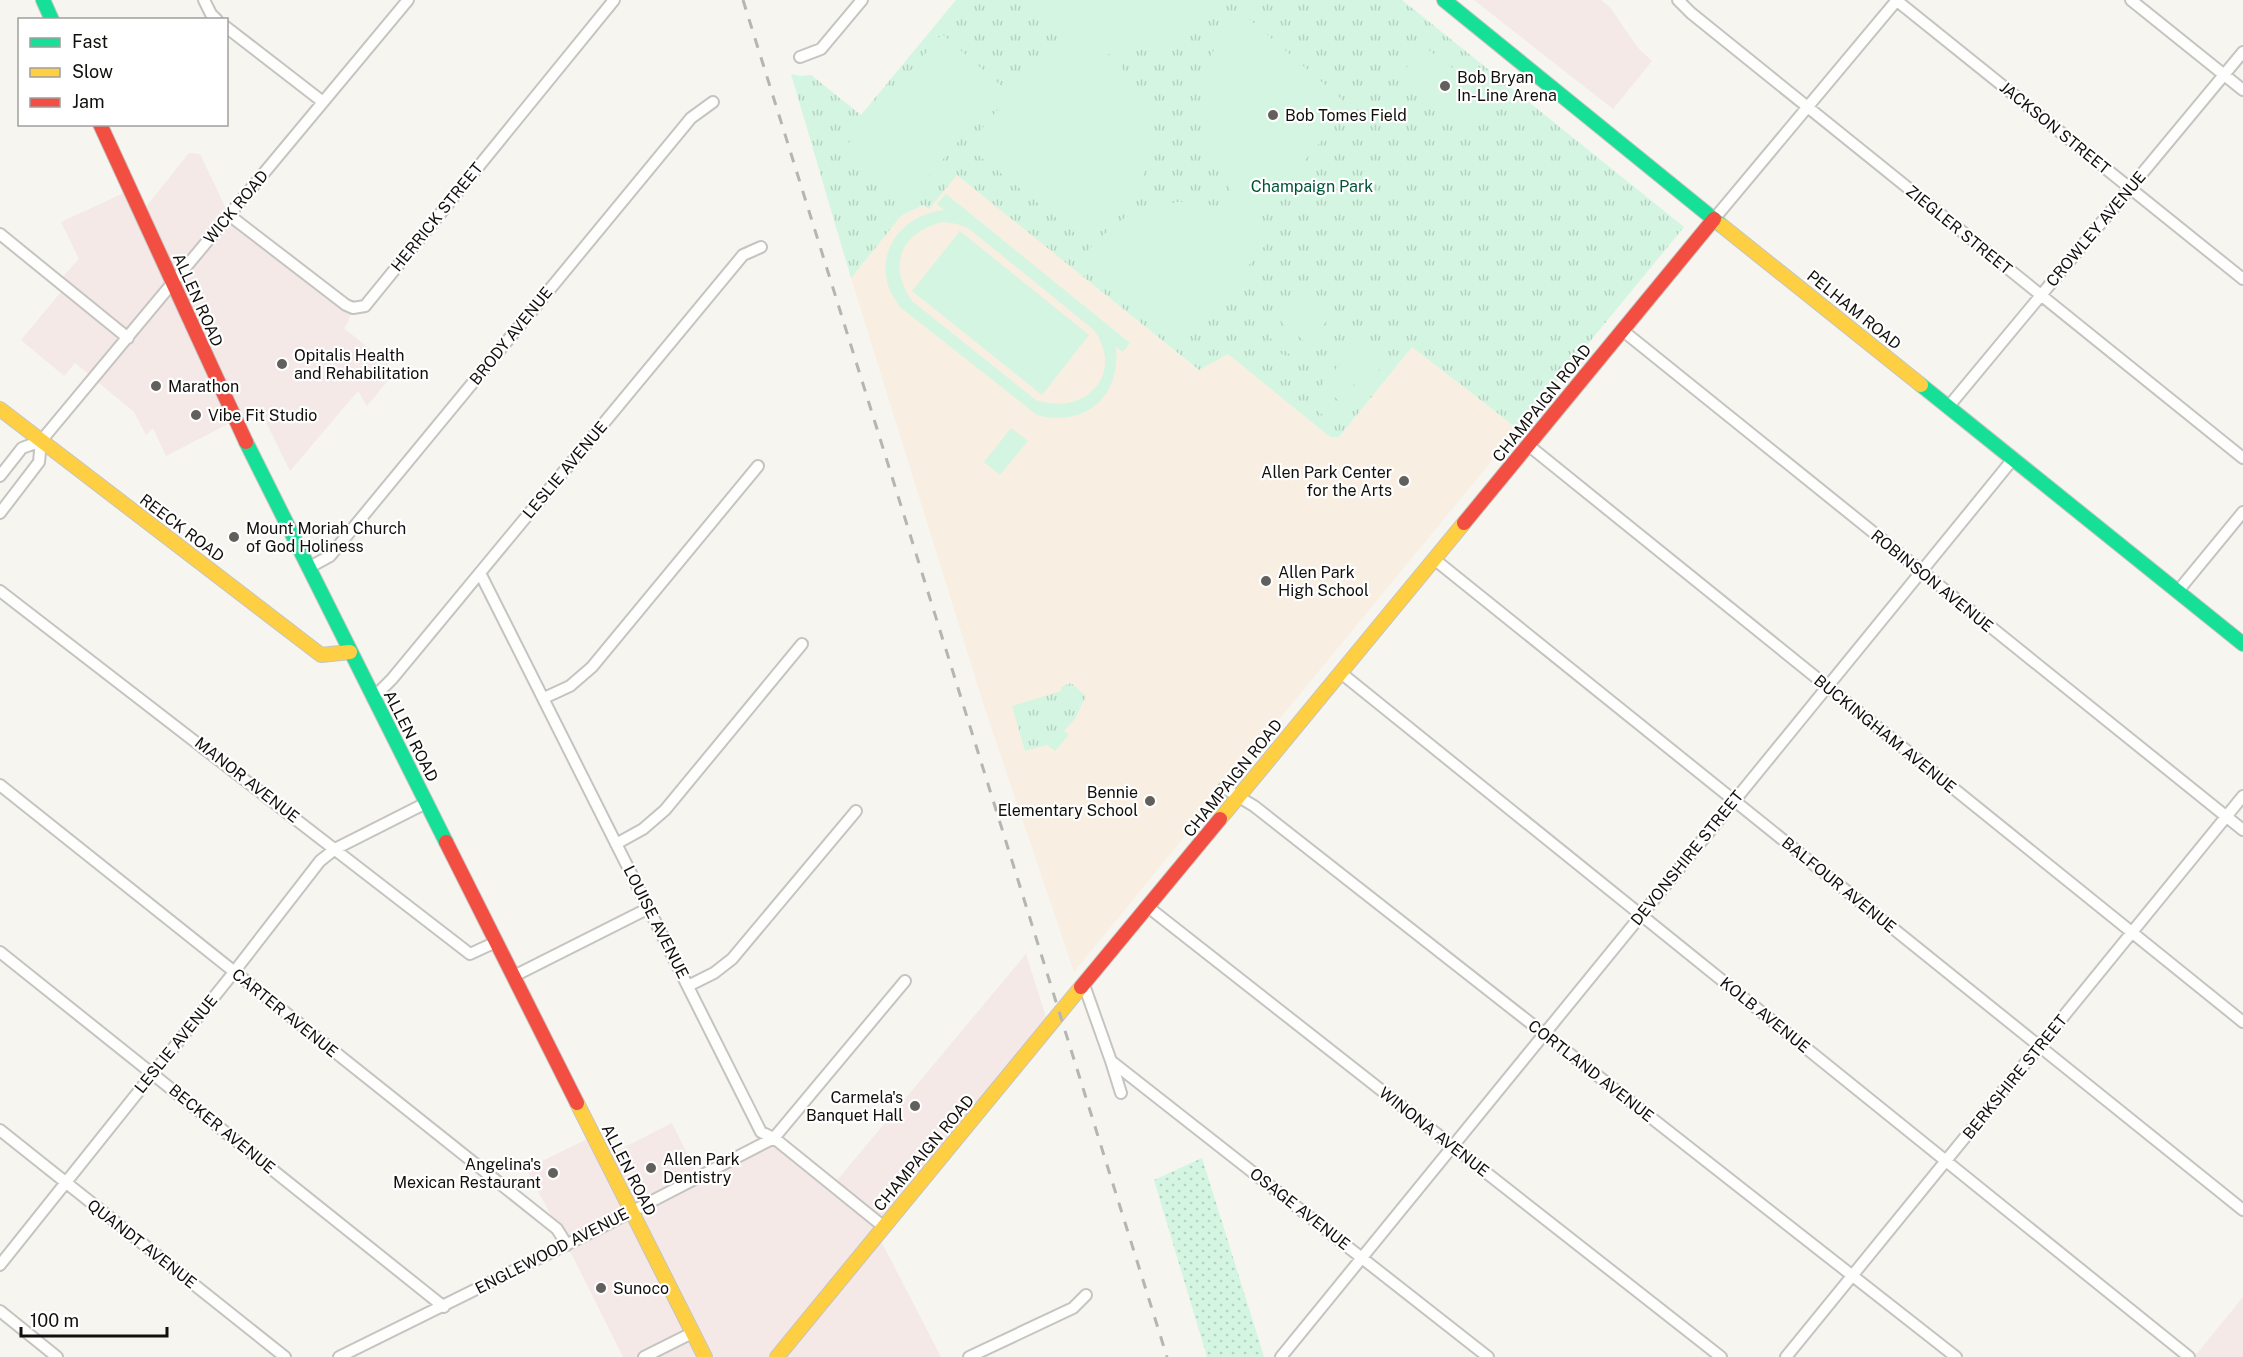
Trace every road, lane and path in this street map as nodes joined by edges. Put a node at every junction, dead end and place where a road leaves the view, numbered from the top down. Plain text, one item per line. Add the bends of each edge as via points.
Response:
1 (43, 0) edge
2 (408, 0) edge
3 (614, 0) edge
4 (862, 0) edge
5 (1444, 0) edge
6 (1678, 0) edge
7 (1896, 0) edge
8 (2132, 0) edge
9 (205, 1) edge
10 (51, 18) edge
11 (215, 18) edge
12 (228, 29) edge
13 (2243, 52) edge
14 (800, 57) dead end
15 (2224, 75) junction
16 (2243, 90) edge
17 (323, 102) junction
18 (713, 102) dead end
19 (1807, 108) junction
20 (101, 126) edge
21 (2130, 189) junction
22 (229, 215) junction
23 (1714, 219) junction
24 (0, 234) edge
25 (761, 247) dead end
26 (2243, 279) edge
27 (173, 283) junction
28 (2041, 296) junction
29 (1622, 330) junction
30 (128, 338) junction
31 (1949, 406) junction
32 (0, 409) edge
33 (41, 441) junction
34 (1528, 446) junction
35 (2243, 458) edge
36 (2013, 459) junction
37 (758, 466) dead end
38 (0, 476) edge
39 (2243, 512) edge
40 (0, 513) edge
41 (1434, 559) junction
42 (308, 568) junction
43 (1922, 572) junction
44 (480, 573) junction
45 (0, 591) edge
46 (2178, 591) junction
47 (802, 644) dead end
48 (2243, 644) edge
49 (350, 652) junction
50 (1341, 673) junction
51 (1827, 687) junction
52 (373, 698) junction
53 (544, 698) junction
54 (0, 785) edge
55 (1224, 788) dead end
56 (1239, 796) junction
57 (2243, 796) edge
58 (1734, 801) junction
59 (426, 803) junction
60 (856, 811) dead end
61 (2226, 817) junction
62 (2243, 830) edge
63 (616, 844) junction
64 (335, 849) junction
65 (1148, 907) junction
66 (649, 908) junction
67 (1641, 916) junction
68 (2132, 933) junction
69 (496, 942) junction
70 (0, 952) edge
71 (234, 972) junction
72 (514, 976) junction
73 (905, 981) dead end
74 (1084, 984) junction
75 (688, 986) junction
76 (2243, 1022) edge
77 (1545, 1034) junction
78 (2039, 1046) junction
79 (1111, 1060) junction
80 (153, 1073) junction
81 (1120, 1093) dead end
82 (0, 1130) edge
83 (774, 1138) junction
84 (1453, 1147) junction
85 (1946, 1161) junction
86 (66, 1182) junction
87 (2243, 1210) edge
88 (631, 1211) junction
89 (884, 1227) junction
90 (567, 1245) junction
91 (1362, 1258) junction
92 (0, 1264) edge
93 (1853, 1276) junction
94 (1086, 1295) dead end
95 (444, 1307) junction
96 (0, 1311) edge
97 (692, 1333) junction
98 (57, 1357) edge
99 (285, 1357) edge
100 (339, 1357) edge
101 (644, 1357) edge
102 (705, 1357) edge
103 (777, 1357) edge
104 (969, 1357) edge
105 (1281, 1357) edge
106 (1488, 1357) edge
107 (1721, 1357) edge
108 (1786, 1357) edge
109 (1956, 1357) edge
110 (2189, 1357) edge

1 - 10 main road
2 - 17 street, WICK ROAD
3 - 22 street, HERRICK STREET via 364,306 346,305
4 - 14 street via 821,49
5 - 23 main road, PELHAM ROAD
6 - 19 street, ZIEGLER STREET
7 - 19 street
7 - 21 street, JACKSON STREET
8 - 15 street
9 - 11 street
12 - 17 street
13 - 15 street, CROWLEY AVENUE
15 - 16 street
15 - 21 street, CROWLEY AVENUE
17 - 22 street, WICK ROAD
18 - 42 street, BRODY AVENUE via 691,118 330,556
19 - 23 street
19 - 28 street, ZIEGLER STREET
20 - 27 main road, ALLEN ROAD
21 - 26 street, JACKSON STREET
21 - 28 street, CROWLEY AVENUE
22 - 27 street, WICK ROAD
23 - 29 main road, CHAMPAIGN ROAD
23 - 31 main road, PELHAM ROAD
24 - 30 street
25 - 44 street, LESLIE AVENUE via 743,255
27 - 30 street, WICK ROAD
27 - 42 main road, ALLEN ROAD
28 - 31 street, CROWLEY AVENUE
28 - 35 street, ZIEGLER STREET
29 - 34 main road, CHAMPAIGN ROAD
29 - 43 street, ROBINSON AVENUE
30 - 33 street, WICK ROAD
31 - 36 main road, PELHAM ROAD
32 - 33 main road, REECK ROAD
33 - 38 street, WICK ROAD via 22,448
33 - 40 street, WICK ROAD via 39,462
33 - 49 main road, REECK ROAD via 321,655
34 - 41 main road, CHAMPAIGN ROAD
34 - 51 street, BUCKINGHAM AVENUE
36 - 43 street, DEVONSHIRE STREET
36 - 46 main road, PELHAM ROAD
37 - 53 street via 592,667 570,686
39 - 46 street
41 - 50 main road, CHAMPAIGN ROAD
41 - 58 street, BALFOUR AVENUE
42 - 49 main road, ALLEN ROAD
43 - 51 street, DEVONSHIRE STREET
43 - 61 street, ROBINSON AVENUE
44 - 52 street, LESLIE AVENUE
44 - 53 street, LOUISE AVENUE
45 - 64 street, MANOR AVENUE
46 - 48 main road, PELHAM ROAD
47 - 63 street via 665,810 643,829
49 - 52 main road, ALLEN ROAD
50 - 56 main road, CHAMPAIGN ROAD
50 - 67 street, KOLB AVENUE
51 - 58 street, DEVONSHIRE STREET
51 - 68 street, BUCKINGHAM AVENUE
52 - 59 main road, ALLEN ROAD
53 - 63 street, LOUISE AVENUE
54 - 71 street, CARTER AVENUE
55 - 56 street, CORTLAND AVENUE
56 - 65 main road, CHAMPAIGN ROAD
56 - 77 street, CORTLAND AVENUE
57 - 61 street, BERKSHIRE STREET
58 - 67 street, DEVONSHIRE STREET
58 - 78 street, BALFOUR AVENUE
59 - 64 street, LESLIE AVENUE
59 - 69 main road, ALLEN ROAD
60 - 75 street via 732,958
61 - 62 street, ROBINSON AVENUE
61 - 68 street, BERKSHIRE STREET
63 - 66 street, LOUISE AVENUE
64 - 69 street, MANOR AVENUE via 470,954
64 - 71 street, LESLIE AVENUE via 320,861
65 - 74 main road, CHAMPAIGN ROAD
65 - 84 street, WINONA AVENUE
66 - 72 street
66 - 75 street, LOUISE AVENUE
67 - 77 street, DEVONSHIRE STREET
67 - 85 street, KOLB AVENUE
68 - 76 street, BUCKINGHAM AVENUE
68 - 78 street, BERKSHIRE STREET
69 - 72 main road, ALLEN ROAD
70 - 80 street, BECKER AVENUE
71 - 80 street, LESLIE AVENUE
71 - 90 street, CARTER AVENUE via 557,1229
72 - 88 main road, ALLEN ROAD
73 - 83 street, ENGLEWOOD AVENUE
74 - 79 street
74 - 89 main road, CHAMPAIGN ROAD
75 - 83 street, LOUISE AVENUE via 761,1132
77 - 84 street, DEVONSHIRE STREET
77 - 93 street, CORTLAND AVENUE
78 - 85 street, BERKSHIRE STREET
78 - 87 street, BALFOUR AVENUE
79 - 81 street
79 - 91 street, OSAGE AVENUE
80 - 86 street, LESLIE AVENUE
80 - 95 street, BECKER AVENUE
82 - 86 street, QUANDT AVENUE
83 - 88 street, ENGLEWOOD AVENUE
83 - 89 street, LOUISE AVENUE
84 - 91 street, DEVONSHIRE STREET
84 - 107 street, WINONA AVENUE
85 - 93 street, BERKSHIRE STREET
85 - 110 street, KOLB AVENUE
86 - 92 street, LESLIE AVENUE
86 - 99 street, QUANDT AVENUE
88 - 90 street, ENGLEWOOD AVENUE
88 - 97 main road, ALLEN ROAD
89 - 103 main road, CHAMPAIGN ROAD
90 - 95 street, ENGLEWOOD AVENUE
91 - 105 street, DEVONSHIRE STREET
91 - 106 street, OSAGE AVENUE
93 - 108 street, BERKSHIRE STREET
93 - 109 street, CORTLAND AVENUE
94 - 104 street via 1073,1308
95 - 100 street, ENGLEWOOD AVENUE
96 - 98 street
97 - 101 street
97 - 102 main road, ALLEN ROAD

